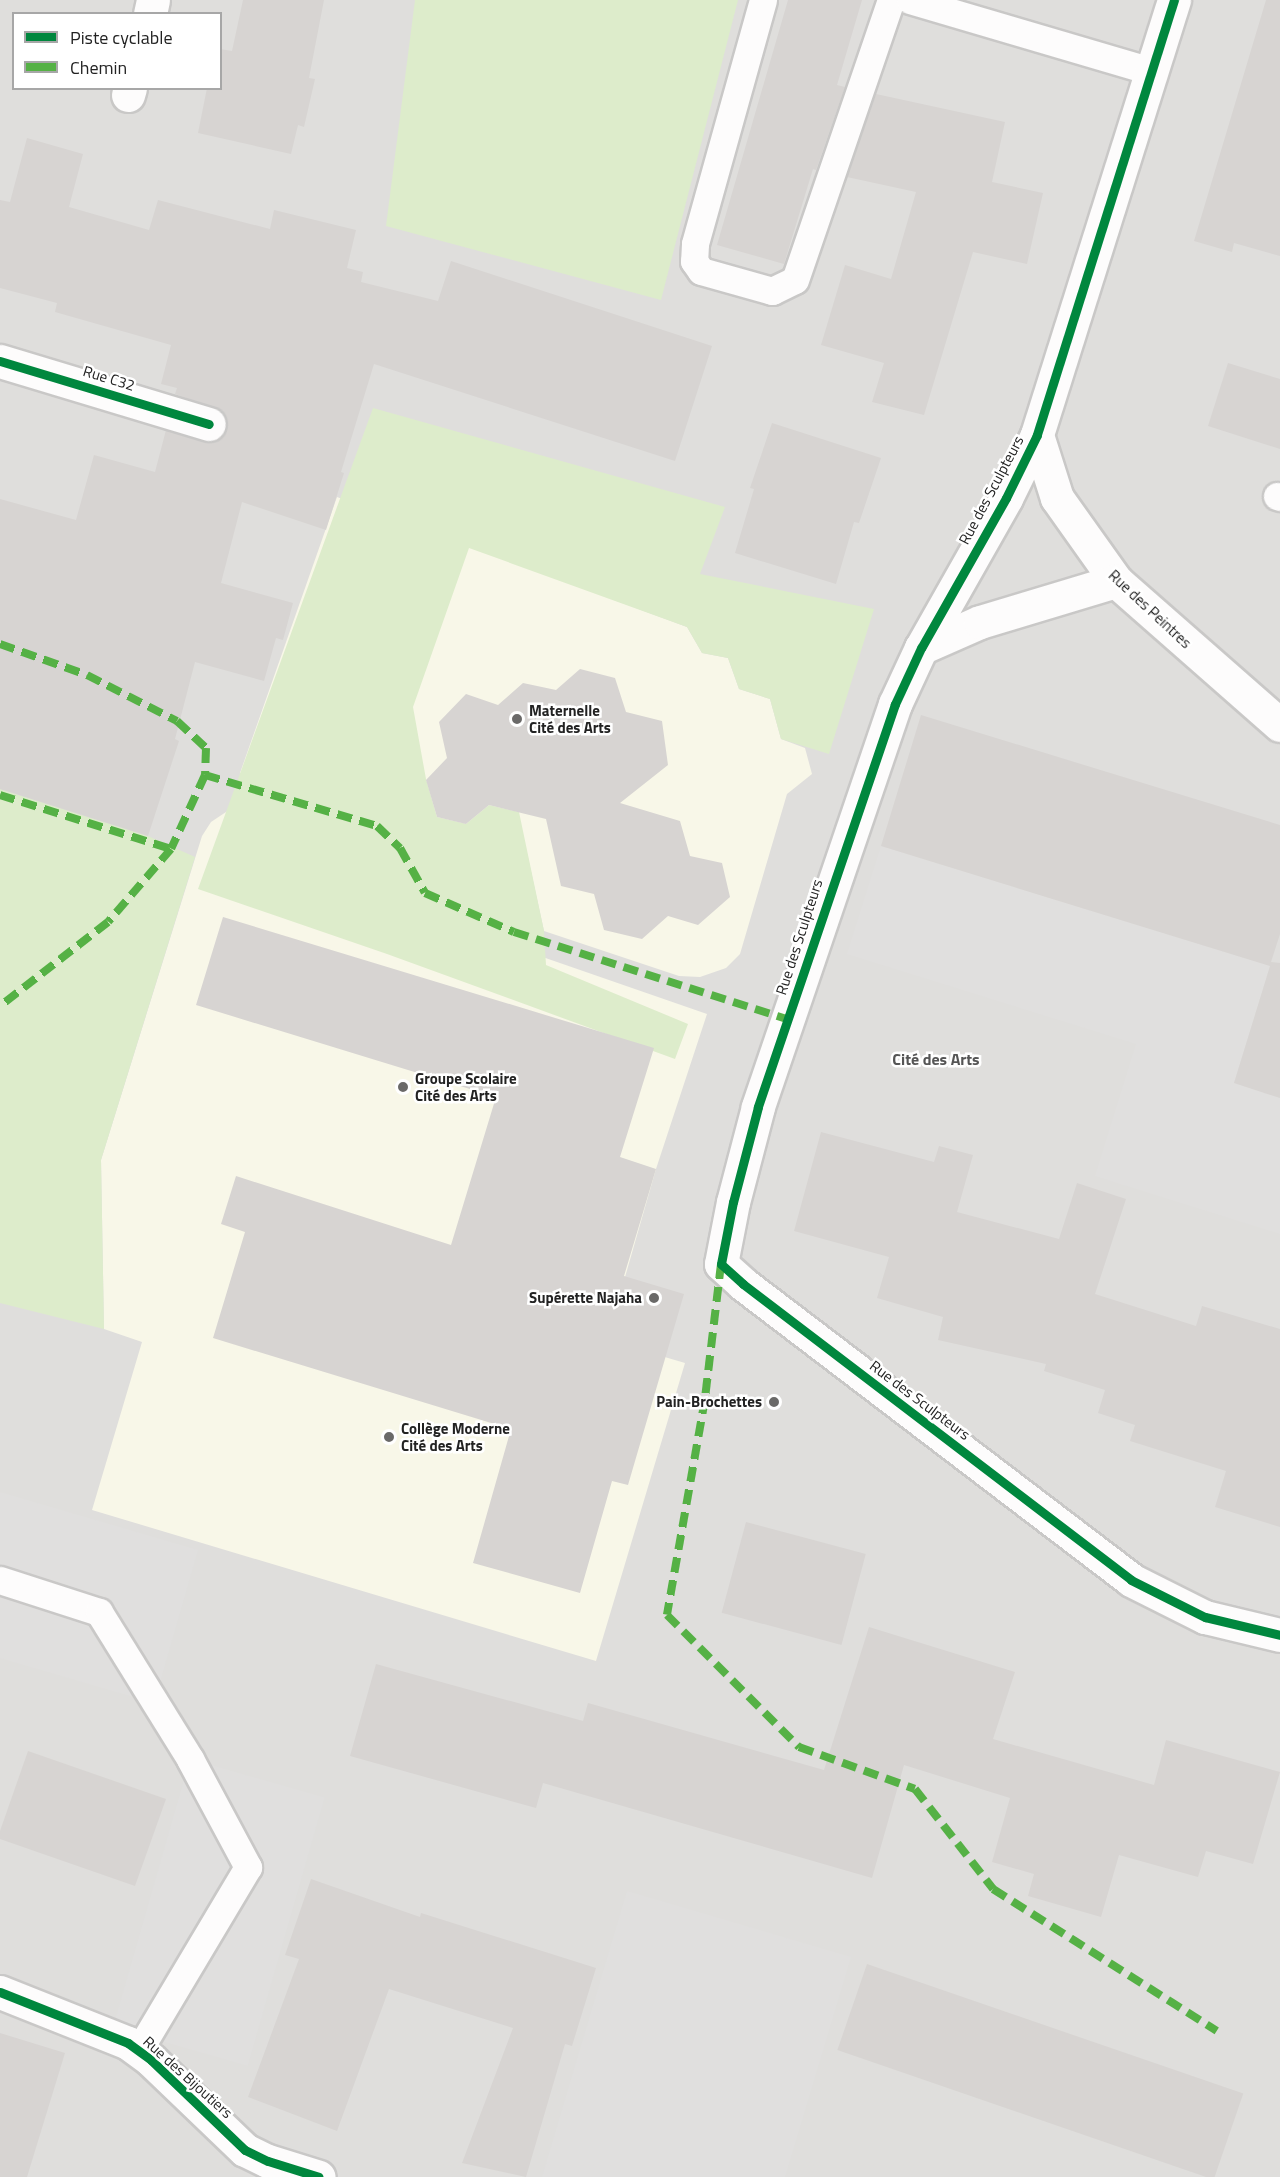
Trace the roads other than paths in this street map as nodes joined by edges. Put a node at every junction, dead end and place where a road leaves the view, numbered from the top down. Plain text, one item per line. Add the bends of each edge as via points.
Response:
1 (763, 0) edge
2 (891, 0) edge
3 (910, 0) edge
4 (1174, 0) edge
5 (1151, 71) junction
6 (0, 361) edge
7 (209, 424) dead end
8 (1037, 435) junction
9 (1116, 581) junction
10 (921, 648) junction
11 (1280, 725) edge
12 (0, 1580) edge
13 (1280, 1635) edge
14 (0, 1992) edge
15 (139, 2050) junction
16 (319, 2177) edge

1 - 2 lane via 695,244 694,261 701,271 772,291 795,280
3 - 5 lane
4 - 5 street, Rue des Sculpteurs
5 - 8 street, Rue des Sculpteurs
6 - 7 street, Rue C32
8 - 9 street, Rue des Peintres via 1057,498
8 - 10 street, Rue des Sculpteurs
9 - 10 street via 980,622
9 - 11 street, Rue des Peintres
10 - 13 street, Rue des Sculpteurs via 883,737 758,1107 721,1264 1131,1580 1205,1617
12 - 15 lane via 99,1612 190,1759 248,1867
14 - 15 street, Rue des Bijoutiers via 117,2037
15 - 16 street, Rue des Bijoutiers via 244,2150

